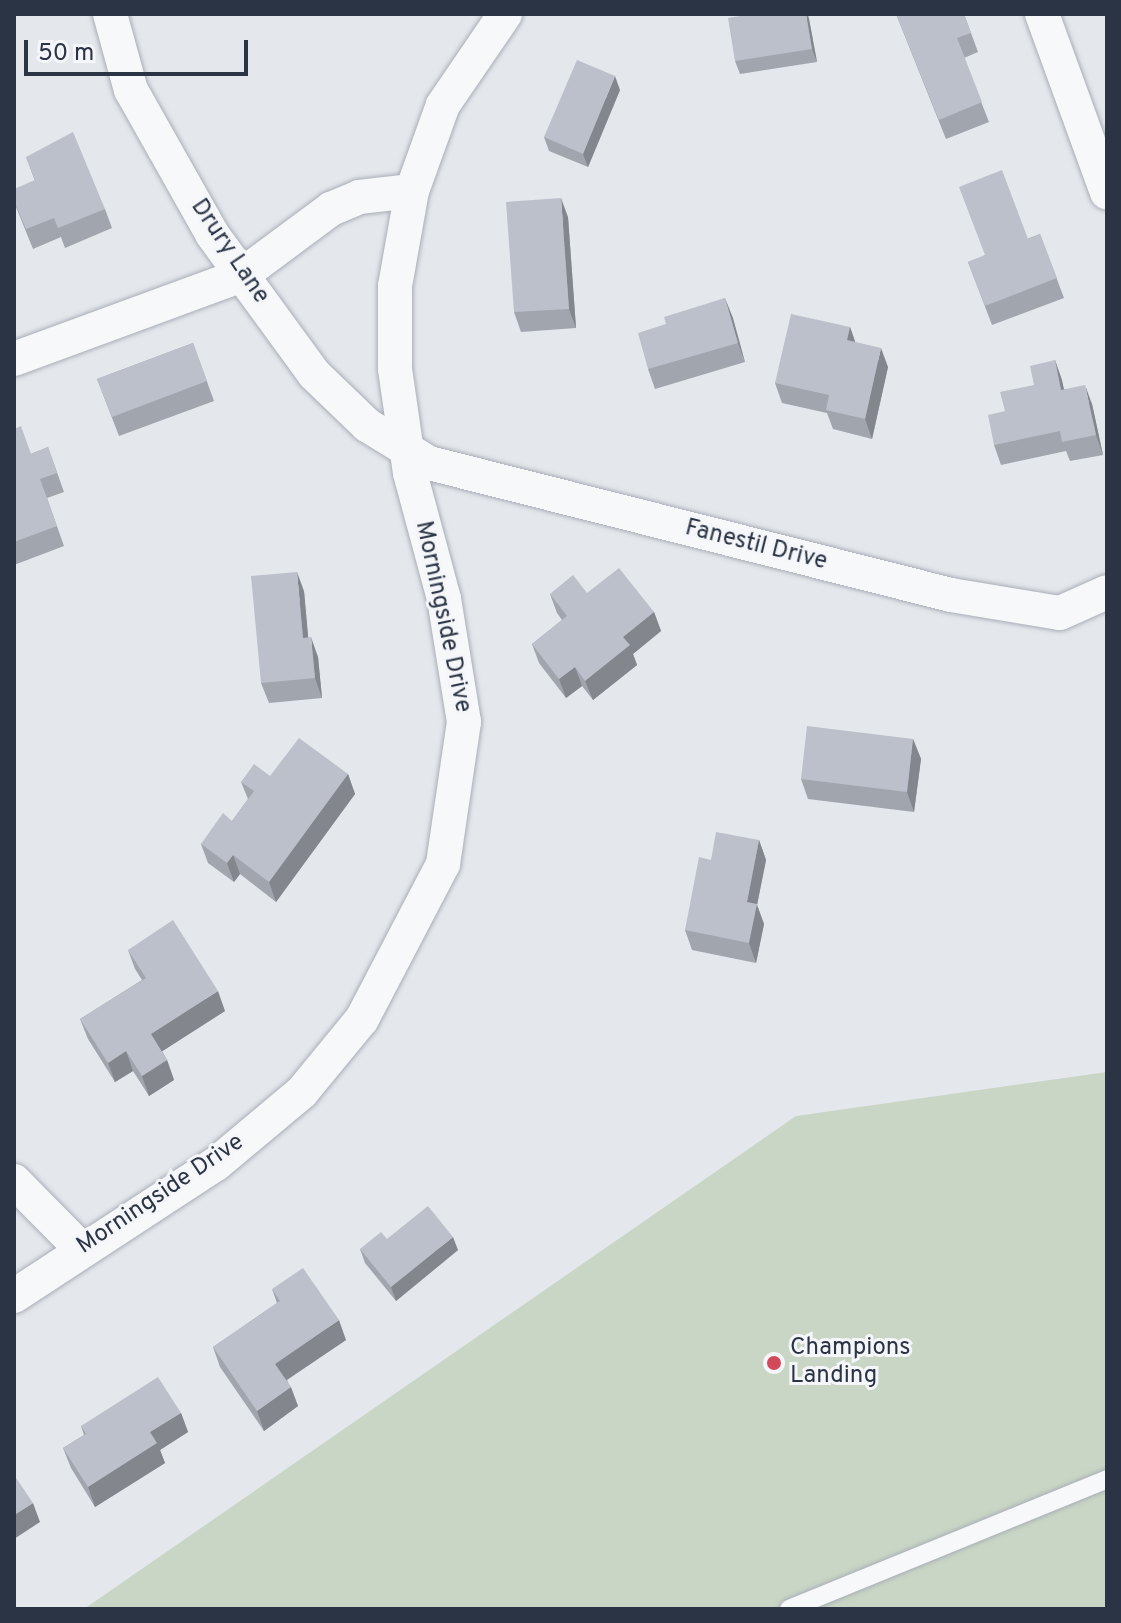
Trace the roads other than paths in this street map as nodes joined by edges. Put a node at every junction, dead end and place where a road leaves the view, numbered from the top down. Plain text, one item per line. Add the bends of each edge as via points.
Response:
1 (110, 14) edge
2 (505, 14) edge
3 (1042, 14) edge
4 (412, 191) junction
5 (1107, 193) edge
6 (242, 275) junction
7 (14, 359) edge
8 (406, 449) junction
9 (1107, 592) edge
10 (14, 1181) edge
11 (80, 1248) junction
12 (14, 1296) edge
13 (1107, 1479) edge
14 (789, 1609) edge

1 - 6 street, Drury Lane via 131,90
2 - 4 street, Morningside Drive via 443,105
3 - 5 street
4 - 6 street via 381,192 331,209
4 - 8 street, Morningside Drive via 395,286 395,369
6 - 7 street
6 - 8 street, Drury Lane via 314,374 367,425
8 - 9 street, Fanestil Drive via 429,463 951,595 1060,613
8 - 11 street, Morningside Drive via 464,722 443,864 362,1019 302,1092 216,1164
10 - 11 street
11 - 12 street, Morningside Drive
13 - 14 lane

